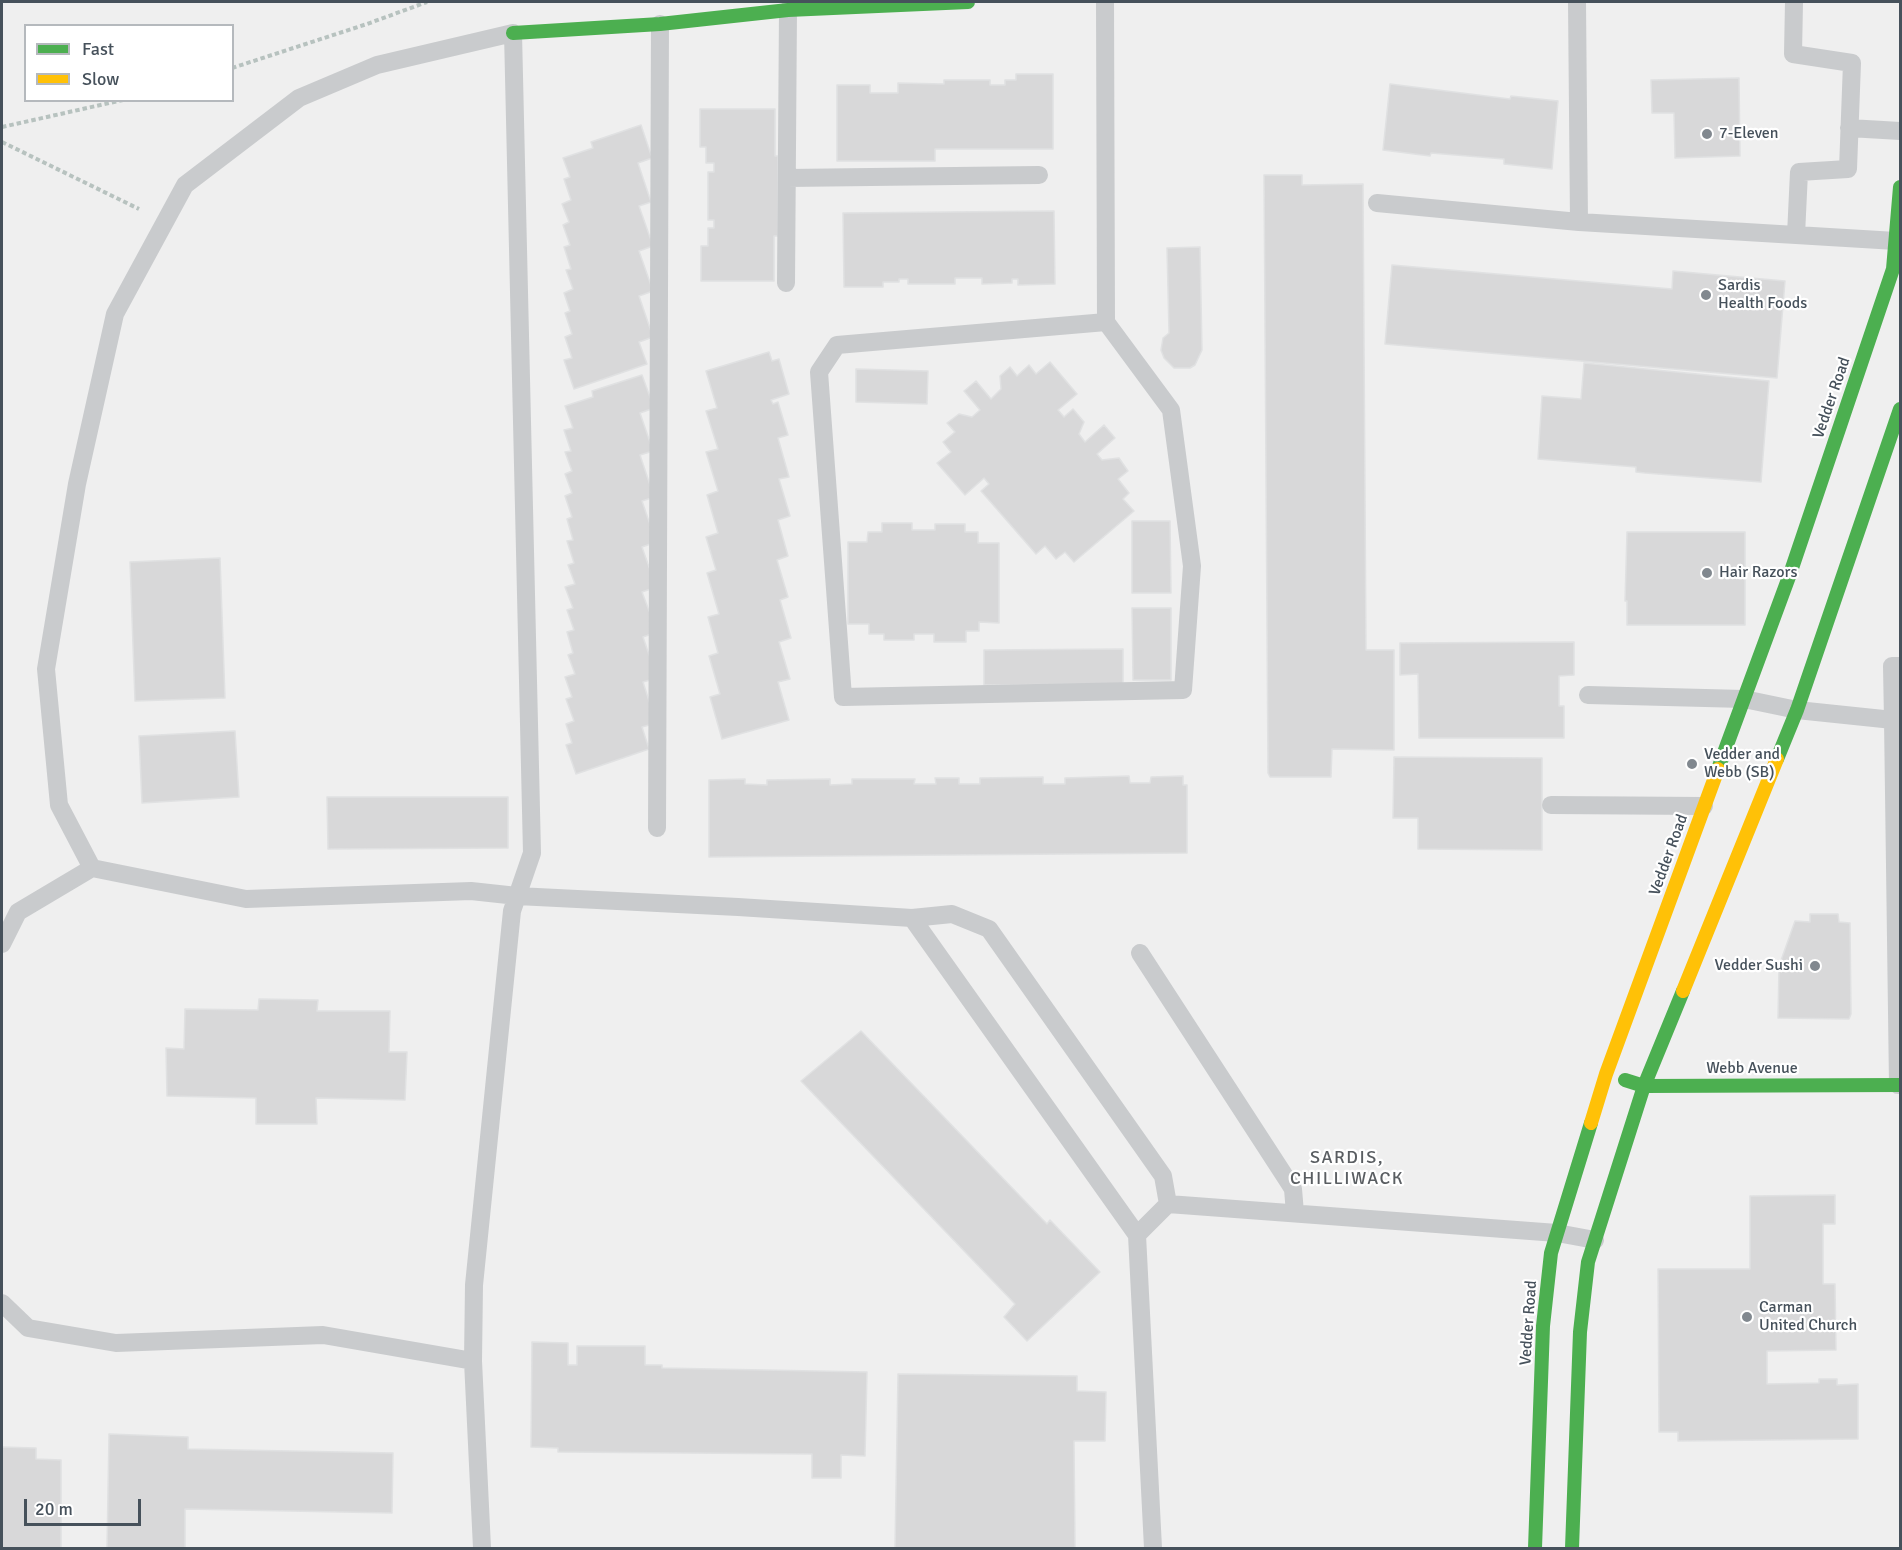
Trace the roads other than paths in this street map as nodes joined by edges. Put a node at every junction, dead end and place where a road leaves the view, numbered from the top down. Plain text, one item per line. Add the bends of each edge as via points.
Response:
1 (968, 2) edge
2 (1106, 2) edge
3 (1577, 2) edge
4 (1794, 2) edge
5 (788, 10) junction
6 (660, 24) junction
7 (513, 33) junction
8 (1849, 128) junction
9 (1900, 131) edge
10 (1039, 175) dead end
11 (787, 178) junction
12 (1900, 187) edge
13 (1377, 203) dead end
14 (1579, 222) junction
15 (1796, 235) junction
16 (1896, 241) junction
17 (786, 283) dead end
18 (1106, 322) junction
19 (1900, 409) edge
20 (1900, 666) edge
21 (1588, 696) dead end
22 (1744, 699) junction
23 (1797, 710) junction
24 (1893, 720) junction
25 (1551, 805) dead end
26 (1704, 806) junction
27 (657, 828) dead end
28 (92, 868) junction
29 (517, 896) junction
30 (912, 918) junction
31 (2, 944) edge
32 (1140, 953) dead end
33 (1606, 1074) junction
34 (1899, 1085) edge
35 (1644, 1086) junction
36 (1168, 1204) junction
37 (1295, 1213) junction
38 (1557, 1233) junction
39 (1137, 1235) junction
40 (1595, 1240) junction
41 (2, 1303) edge
42 (473, 1361) junction
43 (482, 1548) edge
44 (1153, 1548) edge
45 (1535, 1548) edge
46 (1572, 1548) edge

1 - 5 main road
2 - 18 lane
3 - 14 lane
4 - 8 lane via 1793,54 1852,63
5 - 6 main road
5 - 11 lane
6 - 7 main road
6 - 27 lane
7 - 28 lane via 377,65 299,98 185,185 115,314 77,484 46,669 59,805
7 - 29 lane via 532,853
8 - 9 lane
8 - 15 lane via 1848,169 1799,172
10 - 11 lane
11 - 17 lane
12 - 16 main road, Vedder Road
13 - 14 lane
14 - 15 lane
15 - 16 lane
16 - 22 main road, Vedder Road via 1893,269
18 - 18 lane via 1171,410 1192,566 1184,690 843,697 819,372 837,345
19 - 23 main road
20 - 24 lane via 1892,666
21 - 22 lane
22 - 23 lane
22 - 26 main road, Vedder Road
23 - 24 lane
23 - 35 main road
24 - 34 lane
25 - 26 lane
26 - 33 main road, Vedder Road
28 - 29 lane via 246,899 471,891
28 - 31 lane via 18,912
29 - 30 lane
29 - 42 lane via 512,911 474,1285
30 - 36 lane via 952,914 990,929 1163,1176
30 - 39 lane
32 - 37 lane via 1293,1189
33 - 35 main road, Webb Avenue
33 - 38 main road, Vedder Road
34 - 35 main road, Webb Avenue
35 - 40 main road
36 - 37 lane
36 - 39 lane
37 - 38 lane
38 - 40 lane
38 - 45 main road, Vedder Road via 1543,1326
39 - 44 lane
40 - 46 main road via 1588,1262 1580,1332
41 - 42 lane via 28,1328 116,1343 323,1335
42 - 43 lane

